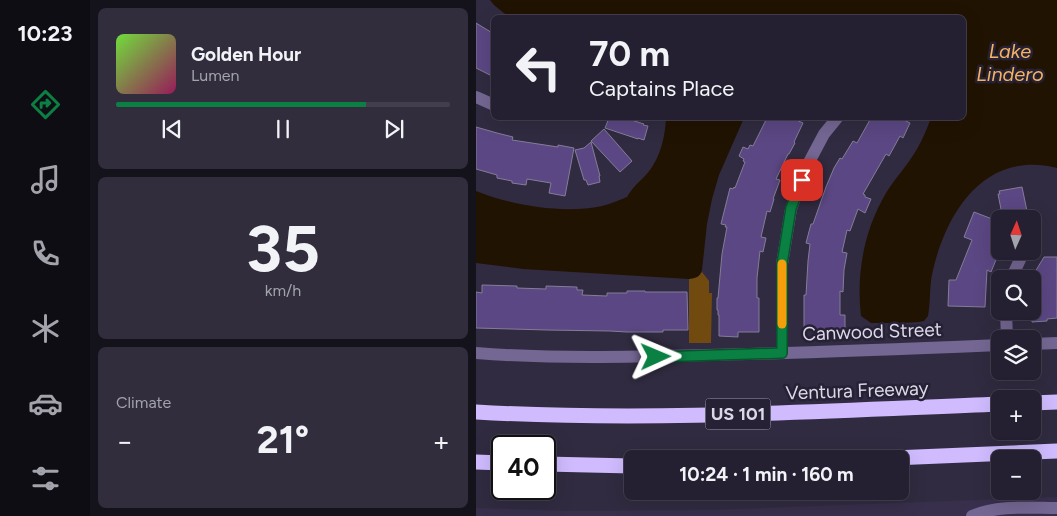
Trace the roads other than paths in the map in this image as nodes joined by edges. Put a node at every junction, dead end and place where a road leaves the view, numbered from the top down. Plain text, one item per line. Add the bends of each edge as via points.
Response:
1 (476, 98) edge
2 (491, 104) edge
3 (835, 120) edge
4 (1057, 343) edge
5 (1041, 344) edge
6 (991, 345) edge
7 (476, 353) edge
8 (782, 353) junction
9 (1057, 402) edge
10 (1041, 403) edge
11 (991, 404) edge
12 (476, 412) edge
13 (1057, 451) edge
14 (909, 457) edge
15 (476, 462) edge
16 (491, 463) edge
17 (556, 464) edge
18 (624, 466) edge
19 (1057, 508) edge
20 (972, 516) edge

1 - 2 street
3 - 8 street via 807,166 791,208 782,264
4 - 5 street
6 - 8 street, Canwood Street
7 - 8 street, Canwood Street via 629,357
9 - 10 highway
11 - 12 highway, Ventura Freeway / US 101 via 676,416 538,416
13 - 14 highway
15 - 16 highway
17 - 18 highway
19 - 20 street via 1008,508

